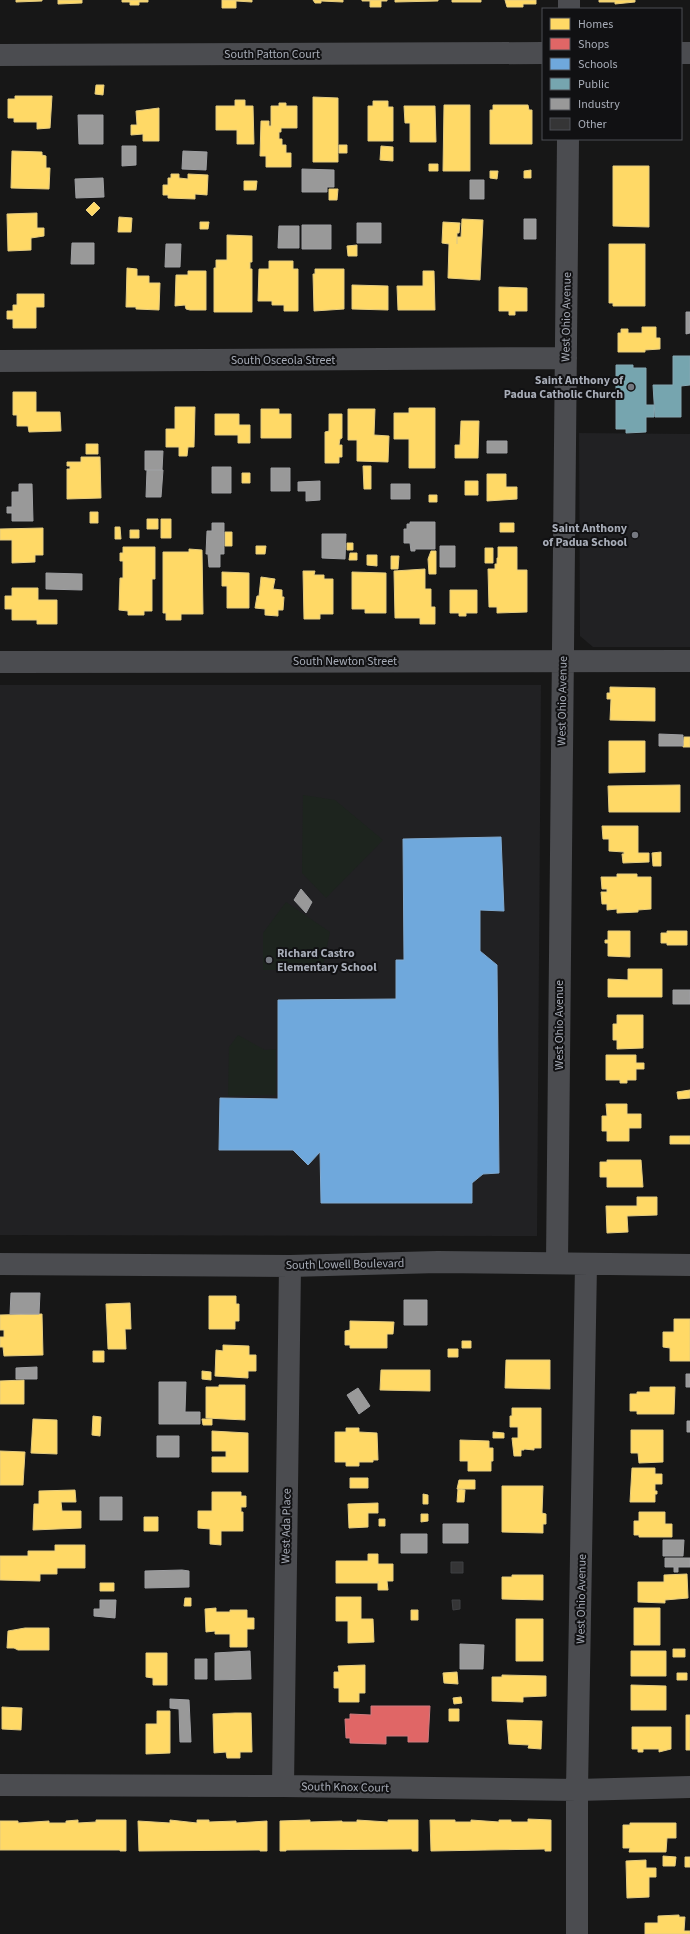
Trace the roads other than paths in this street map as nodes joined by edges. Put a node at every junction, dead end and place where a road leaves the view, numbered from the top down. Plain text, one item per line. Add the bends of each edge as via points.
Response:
1 (542, 53) edge
2 (0, 55) edge
3 (568, 140) edge
4 (566, 358) junction
5 (0, 361) edge
6 (562, 661) junction
7 (690, 661) edge
8 (0, 662) edge
9 (558, 1263) junction
10 (0, 1264) edge
11 (586, 1264) junction
12 (690, 1265) edge
13 (290, 1266) junction
14 (0, 1785) edge
15 (283, 1786) junction
16 (690, 1787) edge
17 (577, 1790) junction
18 (577, 1934) edge

1 - 2 street, South Patton Court
3 - 4 street, West Ohio Avenue
4 - 5 street, South Osceola Street
4 - 6 street, West Ohio Avenue
6 - 7 street, South Newton Street
6 - 8 street, South Newton Street
6 - 9 street, West Ohio Avenue
9 - 11 street, South Lowell Boulevard
9 - 13 street, South Lowell Boulevard via 438,1262
10 - 13 street, South Lowell Boulevard
11 - 12 street, South Lowell Boulevard
11 - 17 street, West Ohio Avenue
13 - 15 street, West Ada Place
14 - 15 street, South Knox Court
15 - 17 street, South Knox Court
16 - 17 street, South Knox Court
17 - 18 street, West Ohio Avenue

